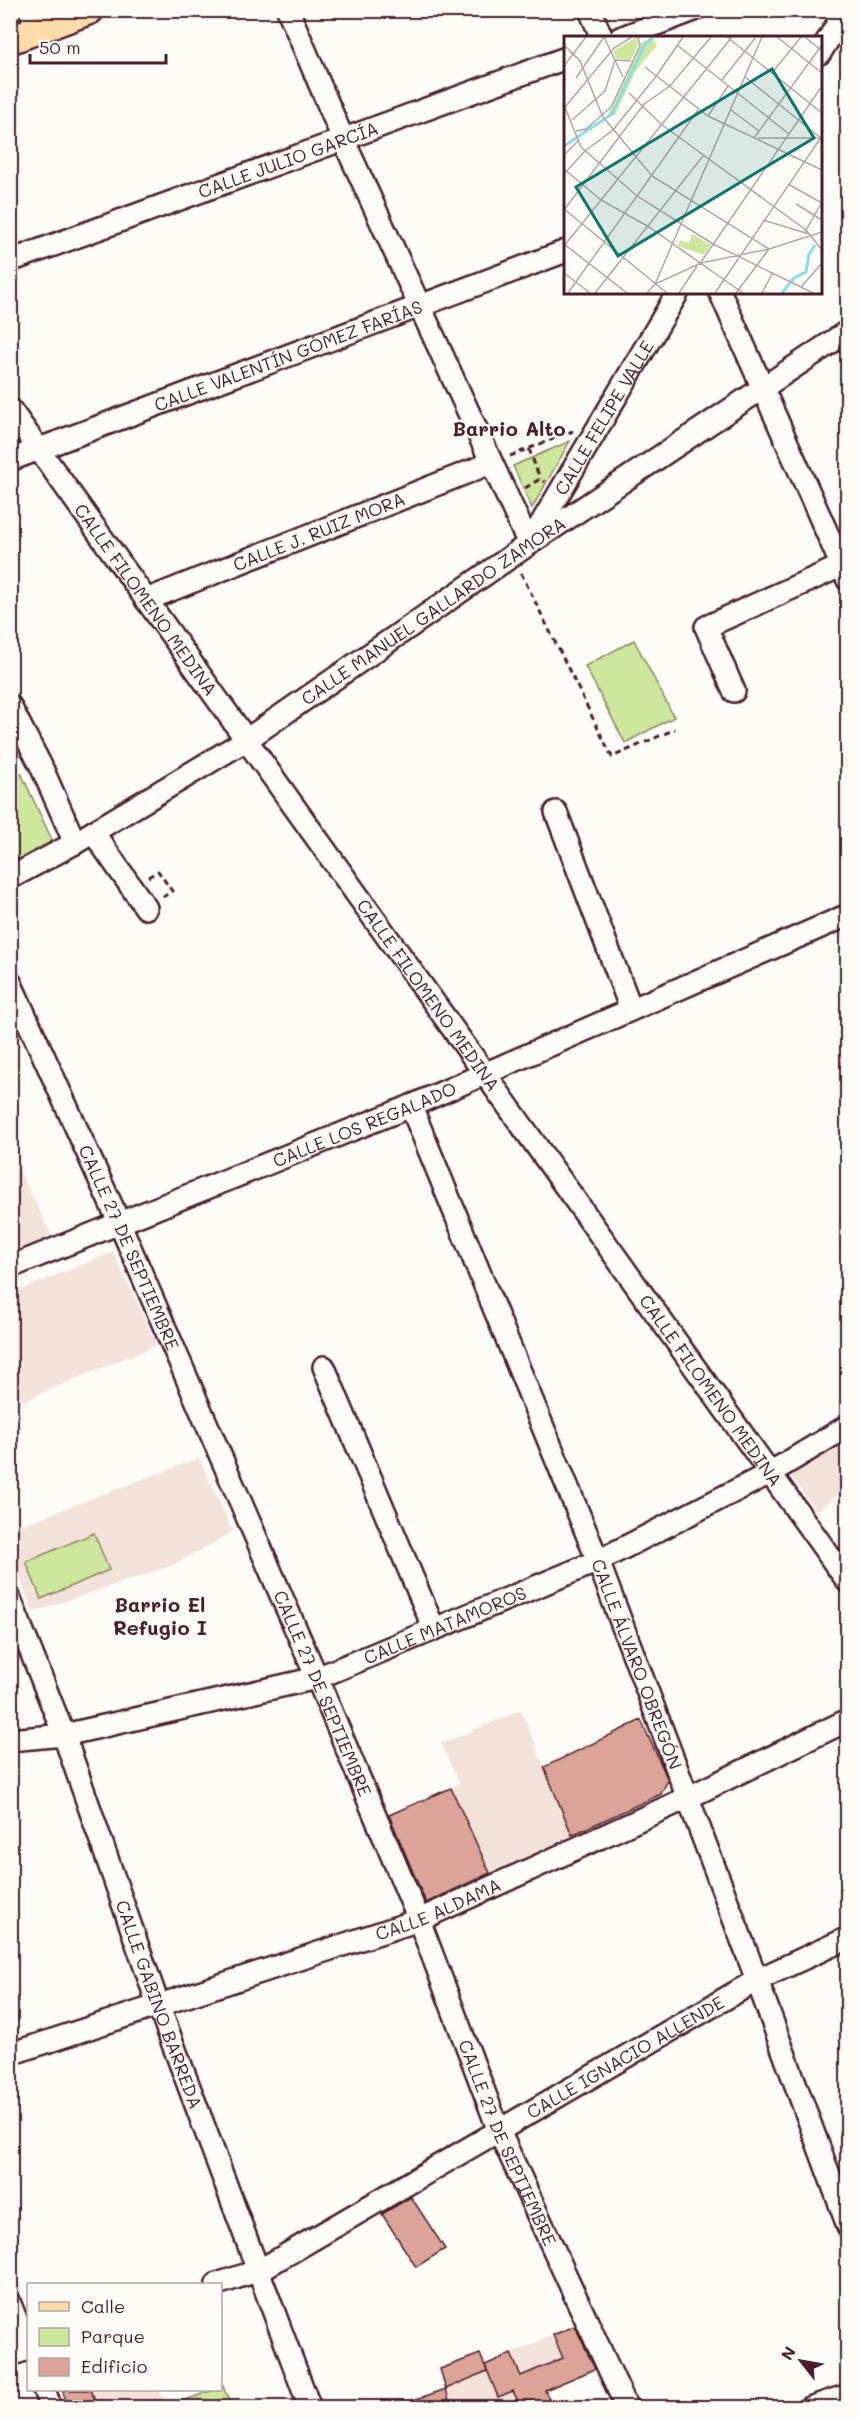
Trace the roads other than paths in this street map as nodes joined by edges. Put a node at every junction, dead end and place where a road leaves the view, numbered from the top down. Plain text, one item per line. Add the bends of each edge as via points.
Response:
1 (90, 10) edge
2 (288, 10) edge
3 (590, 10) edge
4 (694, 10) edge
5 (846, 10) edge
6 (34, 20) edge
7 (601, 36) edge
8 (625, 36) edge
9 (10, 40) edge
10 (822, 50) edge
11 (564, 59) edge
12 (343, 139) junction
13 (564, 252) edge
14 (10, 261) edge
15 (677, 294) edge
16 (721, 294) edge
17 (419, 306) junction
18 (848, 331) edge
19 (763, 389) junction
20 (10, 409) edge
21 (40, 448) junction
22 (10, 460) edge
23 (491, 464) junction
24 (521, 550) junction
25 (844, 573) edge
26 (146, 600) junction
27 (734, 691) dead end
28 (10, 706) edge
29 (16, 733) edge
30 (246, 740) junction
31 (556, 812) dead end
32 (84, 837) junction
33 (10, 878) edge
34 (146, 908) dead end
35 (848, 915) edge
36 (10, 982) edge
37 (632, 1009) junction
38 (484, 1073) junction
39 (411, 1106) junction
40 (119, 1222) junction
41 (10, 1267) edge
42 (324, 1367) dead end
43 (848, 1426) edge
44 (770, 1473) junction
45 (598, 1561) junction
46 (848, 1582) edge
47 (10, 1599) edge
48 (434, 1629) junction
49 (317, 1678) junction
50 (848, 1720) edge
51 (64, 1735) junction
52 (10, 1740) edge
53 (687, 1798) junction
54 (419, 1920) junction
55 (848, 1938) edge
56 (757, 1980) junction
57 (159, 2007) junction
58 (10, 2054) edge
59 (499, 2131) junction
60 (842, 2196) edge
61 (848, 2226) edge
62 (260, 2270) junction
63 (220, 2283) edge
64 (10, 2304) edge
65 (27, 2346) edge
66 (27, 2349) edge
67 (10, 2355) edge
68 (44, 2391) edge
69 (848, 2395) edge
70 (51, 2408) edge
71 (310, 2408) edge
72 (627, 2408) edge
73 (809, 2408) edge

1 - 6 main road
2 - 12 street
3 - 7 street
4 - 8 street
5 - 10 street
6 - 9 main road
11 - 12 street, CALLE JULIO GARCÍA
12 - 14 street, CALLE JULIO GARCÍA
12 - 17 street
13 - 17 street, CALLE VALENTÍN GÓMEZ FARÍAS
15 - 24 street, CALLE FELIPE VALLE
16 - 19 street
17 - 21 street, CALLE VALENTÍN GÓMEZ FARÍAS
17 - 23 street
18 - 19 street, CALLE MANUEL GALLARDO ZAMORA
19 - 24 street, CALLE MANUEL GALLARDO ZAMORA
19 - 25 street
20 - 21 street, CALLE FILOMENO MEDINA
21 - 22 street, CALLE VALENTÍN GÓMEZ FARÍAS
21 - 26 street, CALLE FILOMENO MEDINA
23 - 24 street via 507,497
23 - 26 street, CALLE J. RUIZ MORA
24 - 30 street, CALLE MANUEL GALLARDO ZAMORA
25 - 27 street via 706,627
26 - 30 street, CALLE FILOMENO MEDINA
28 - 29 street
29 - 32 street
30 - 32 street, CALLE MANUEL GALLARDO ZAMORA
30 - 38 street, CALLE FILOMENO MEDINA
31 - 37 street
32 - 33 street, CALLE MANUEL GALLARDO ZAMORA
32 - 34 street
35 - 37 street, CALLE LOS REGALADO
36 - 40 street, CALLE 27 DE SEPTIEMBRE
37 - 38 street, CALLE LOS REGALADO
38 - 39 street, CALLE LOS REGALADO
38 - 44 street, CALLE FILOMENO MEDINA
39 - 40 street, CALLE LOS REGALADO
39 - 45 street, CALLE ÁLVARO OBREGÓN
40 - 41 street, CALLE LOS REGALADO
40 - 49 street, CALLE 27 DE SEPTIEMBRE
42 - 48 street
43 - 44 street, CALLE MATAMOROS
44 - 45 street, CALLE MATAMOROS
44 - 46 street, CALLE FILOMENO MEDINA
45 - 48 street, CALLE MATAMOROS
45 - 53 street, CALLE ÁLVARO OBREGÓN
47 - 51 street, CALLE GABINO BARREDA
48 - 49 street, CALLE MATAMOROS
49 - 51 street, CALLE MATAMOROS
49 - 54 street, CALLE 27 DE SEPTIEMBRE
50 - 53 street, CALLE ALDAMA
51 - 52 street, CALLE MATAMOROS
51 - 57 street, CALLE GABINO BARREDA
53 - 54 street, CALLE ALDAMA
53 - 56 street, CALLE ÁLVARO OBREGÓN
54 - 57 street, CALLE ALDAMA
54 - 59 street, CALLE 27 DE SEPTIEMBRE
55 - 56 street, CALLE IGNACIO ALLENDE
56 - 59 street, CALLE IGNACIO ALLENDE
56 - 60 street, CALLE ÁLVARO OBREGÓN
57 - 58 street, CALLE ALDAMA
57 - 62 street, CALLE GABINO BARREDA
59 - 62 street, CALLE IGNACIO ALLENDE
59 - 72 street, CALLE 27 DE SEPTIEMBRE
60 - 61 street, CALLE ÁLVARO OBREGÓN
62 - 63 street, CALLE IGNACIO ALLENDE
62 - 71 street, CALLE GABINO BARREDA
64 - 65 street
66 - 67 street
68 - 70 street
69 - 73 street

